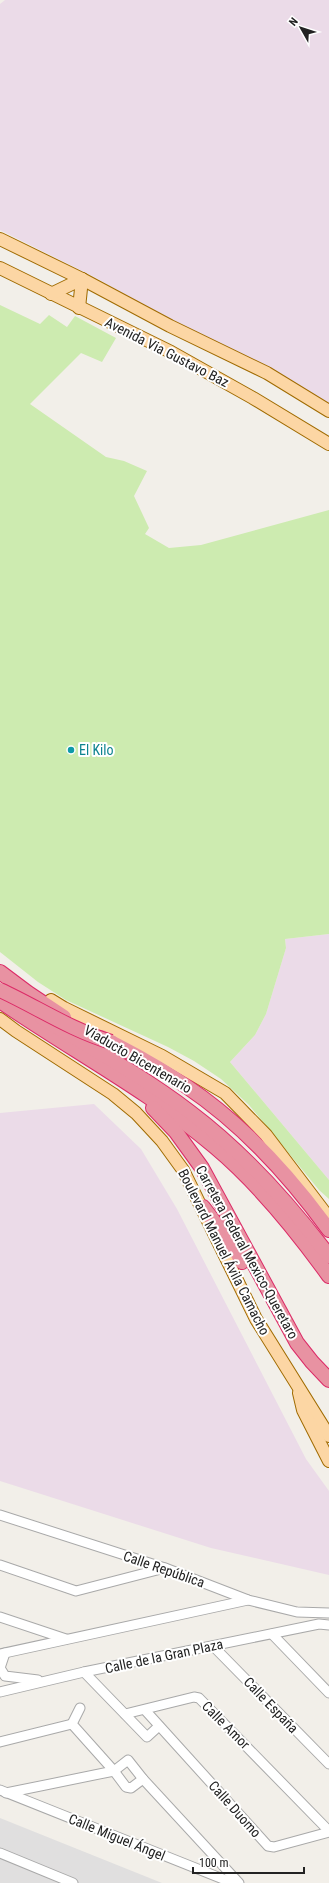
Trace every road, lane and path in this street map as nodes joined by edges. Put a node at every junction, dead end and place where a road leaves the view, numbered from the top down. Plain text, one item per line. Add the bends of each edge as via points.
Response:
1 (0, 239) edge
2 (0, 268) edge
3 (82, 279) junction
4 (51, 294) junction
5 (80, 308) junction
6 (329, 411) edge
7 (329, 444) edge
8 (0, 964) edge
9 (0, 972) edge
10 (0, 988) edge
11 (0, 1001) edge
12 (0, 1018) edge
13 (111, 1042) junction
14 (134, 1089) junction
15 (203, 1207) junction
16 (329, 1221) edge
17 (329, 1256) edge
18 (329, 1276) edge
19 (297, 1343) junction
20 (329, 1380) edge
21 (298, 1386) junction
22 (329, 1436) edge
23 (329, 1461) edge
24 (0, 1515) edge
25 (0, 1565) edge
26 (165, 1568) junction
27 (248, 1600) junction
28 (329, 1613) edge
29 (0, 1616) edge
30 (329, 1625) edge
31 (272, 1634) junction
32 (67, 1640) junction
33 (213, 1646) junction
34 (2, 1654) edge
35 (84, 1672) junction
36 (47, 1681) junction
37 (0, 1692) edge
38 (329, 1693) edge
39 (80, 1708) dead end
40 (145, 1710) junction
41 (125, 1714) junction
42 (72, 1724) junction
43 (159, 1726) junction
44 (0, 1742) edge
45 (329, 1764) edge
46 (114, 1771) junction
47 (143, 1779) junction
48 (3, 1792) edge
49 (329, 1832) edge
50 (0, 1852) edge
51 (73, 1883) edge
52 (233, 1883) edge
53 (238, 1883) edge

1 - 3 main road, Avenida Via Gustavo Baz
2 - 4 main road, Avenida Via Gustavo Baz
3 - 4 main road
3 - 5 main road
3 - 6 main road, Avenida Via Gustavo Baz via 170,326 267,373
4 - 5 main road, Avenida Via Gustavo Baz
5 - 7 main road, Avenida Via Gustavo Baz via 178,356
8 - 16 main road via 26,985 64,1008 162,1056 225,1093 266,1135
9 - 13 highway, Viaducto Bicentenario, bridge via 61,1015
10 - 13 highway, bridge via 78,1030
10 - 17 highway via 32,1012 126,1069 190,1112 224,1140 274,1189
11 - 14 highway
12 - 15 main road, Boulevard Manuel Ávila Camacho via 113,1094 136,1113 162,1141 183,1170
13 - 16 highway, Viaducto Bicentenario via 186,1086 230,1120 312,1208
14 - 18 highway via 181,1120 235,1166 286,1220
14 - 19 highway, Carretera Federal Mexico-Queretaro via 176,1132 194,1157
15 - 19 highway via 235,1249 270,1310
15 - 21 main road, Boulevard Manuel Ávila Camacho via 256,1319
19 - 20 highway, Carretera Federal Mexico-Queretaro
21 - 22 main road, Boulevard Manuel Ávila Camacho
21 - 23 main road via 302,1410
24 - 26 street, Calle República
25 - 26 street via 76,1591
26 - 27 street, Calle República
27 - 28 street, Calle República via 297,1612
27 - 32 street
29 - 32 street
30 - 31 street, Calle de la Gran Plaza via 319,1624
31 - 33 street, Calle de la Gran Plaza
31 - 38 street
32 - 34 street
33 - 35 street, Calle de la Gran Plaza
33 - 45 street, Calle España
34 - 36 street via 0,1668 5,1676
35 - 36 street, Calle de la Gran Plaza
35 - 41 street
36 - 37 street, Calle de la Gran Plaza
39 - 42 street
40 - 41 street, Calle Amor
40 - 43 street, Calle Duomo
40 - 49 street, Calle Amor via 194,1697 199,1698
41 - 43 street via 147,1737
42 - 44 street
42 - 46 street
43 - 49 street, Calle Duomo via 268,1846 274,1847
46 - 47 street via 128,1788
46 - 47 street via 128,1760
46 - 48 street
47 - 53 street
48 - 52 street, Calle Miguel Ángel
50 - 51 street

